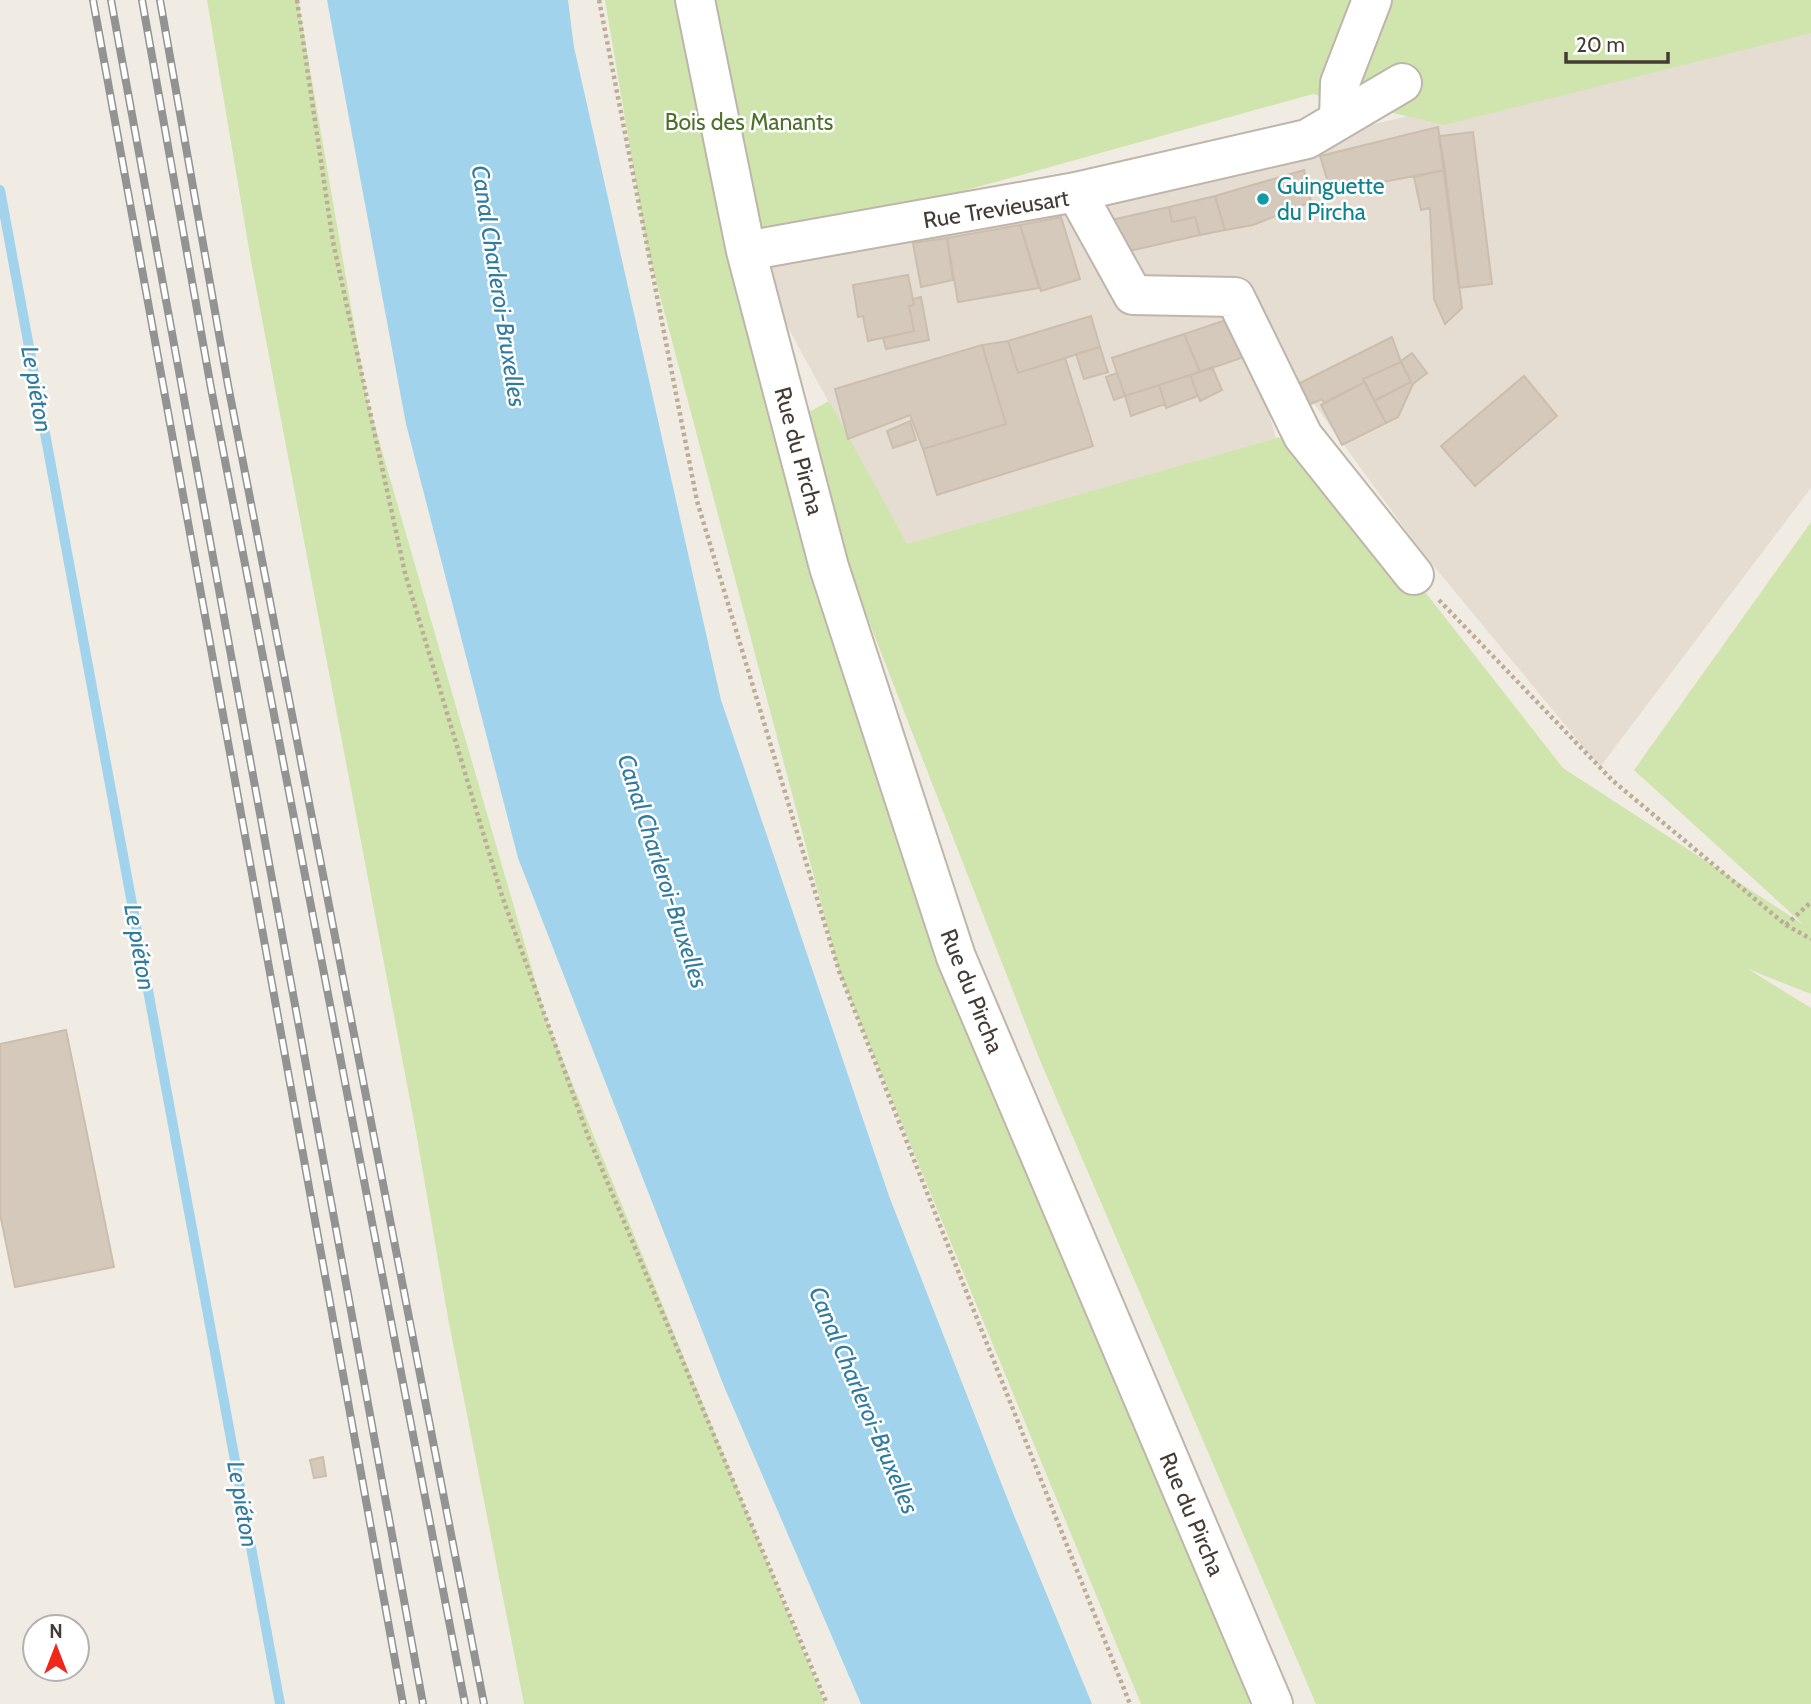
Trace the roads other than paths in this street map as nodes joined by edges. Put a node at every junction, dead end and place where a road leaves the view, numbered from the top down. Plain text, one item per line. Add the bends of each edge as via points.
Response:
1 (695, 0) edge
2 (1372, 0) edge
3 (1402, 83) dead end
4 (1339, 120) junction
5 (1076, 192) junction
6 (746, 251) junction
7 (1414, 575) road end
8 (1273, 1704) edge

1 - 6 street, Rue du Pircha
2 - 4 street via 1340,83
3 - 4 street
4 - 5 street via 1307,139
5 - 6 street, Rue Trevieusart
5 - 7 street, Rue Trevieusart via 1133,295 1235,297 1303,436
6 - 8 street, Rue du Pircha via 829,567 956,957

